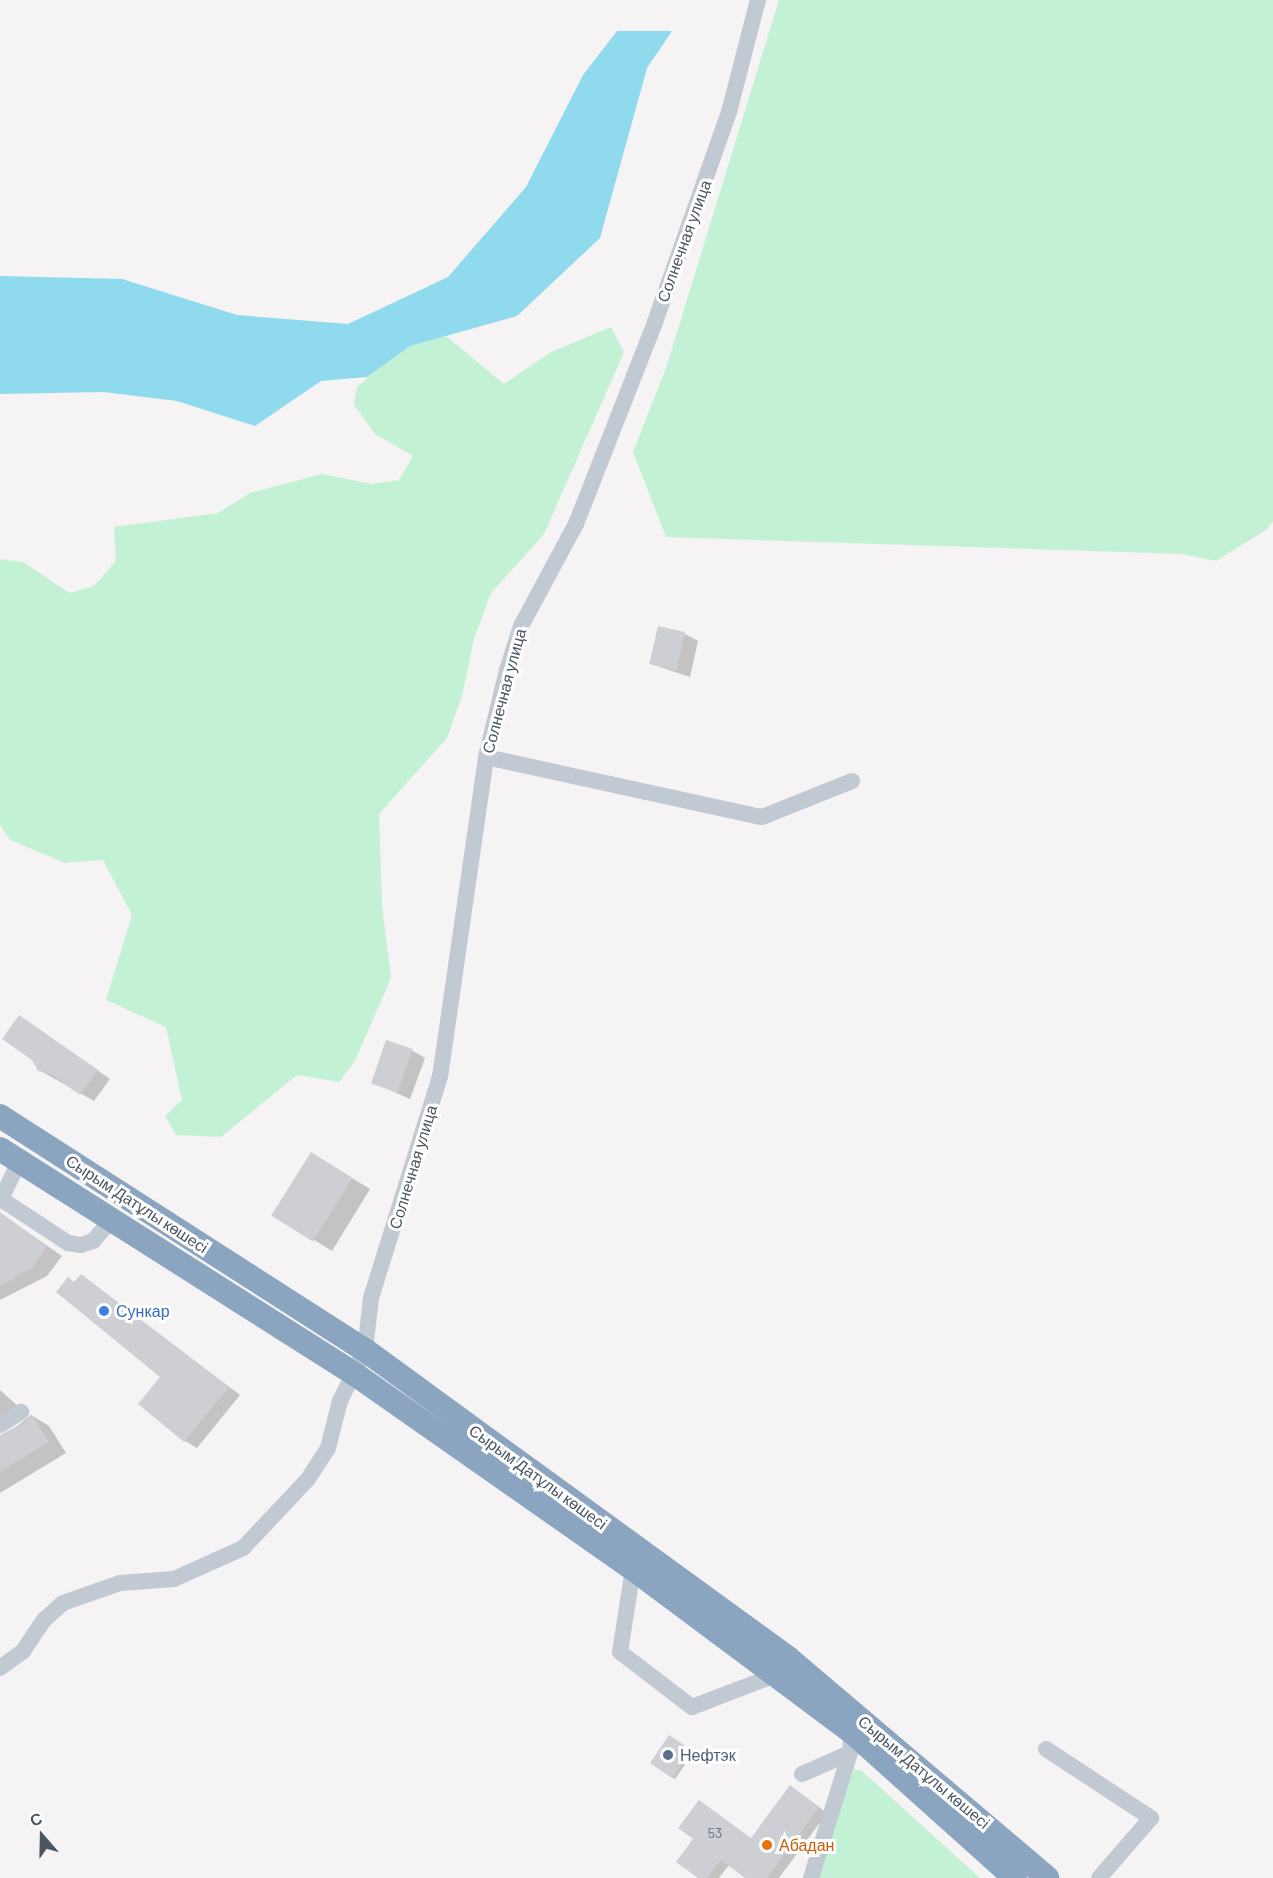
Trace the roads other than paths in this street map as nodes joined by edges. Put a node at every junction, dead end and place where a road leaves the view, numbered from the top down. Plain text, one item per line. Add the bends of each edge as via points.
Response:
1 (758, 0) edge
2 (486, 757) junction
3 (852, 781) dead end
4 (0, 1116) edge
5 (10, 1155) edge
6 (2, 1196) edge
7 (113, 1218) junction
8 (365, 1350) junction
9 (356, 1375) junction
10 (21, 1412) dead end
11 (0, 1425) edge
12 (633, 1569) junction
13 (0, 1668) edge
14 (776, 1675) junction
15 (851, 1742) junction
16 (1046, 1749) dead end
17 (802, 1774) dead end
18 (811, 1878) edge
19 (1015, 1878) edge
20 (1047, 1878) edge
21 (1099, 1878) edge

1 - 2 street, Солнечная улица via 729,112 694,214 576,524 521,626
2 - 3 street via 762,817
2 - 8 street, Солнечная улица via 440,1077 371,1298
4 - 8 highway, Сырым Датұлы көшесі
5 - 6 street
5 - 7 highway, Сырым Датұлы көшесі
6 - 7 street via 10,1206 68,1243 81,1245 93,1241
7 - 9 highway, Сырым Датұлы көшесі
8 - 9 street, Солнечная улица
8 - 20 highway, Сырым Датұлы көшесі via 788,1658
9 - 12 highway, Сырым Датұлы көшесі
9 - 13 street, Солнечная улица via 340,1401 328,1448 308,1479 243,1548 174,1579 120,1583 63,1603 44,1620 23,1651
10 - 11 street
12 - 14 highway, Сырым Датұлы көшесі
12 - 14 street via 620,1652 692,1707
14 - 15 highway, Сырым Датұлы көшесі
15 - 17 street
15 - 18 street
15 - 19 highway, Сырым Датұлы көшесі
16 - 21 street via 1151,1818

